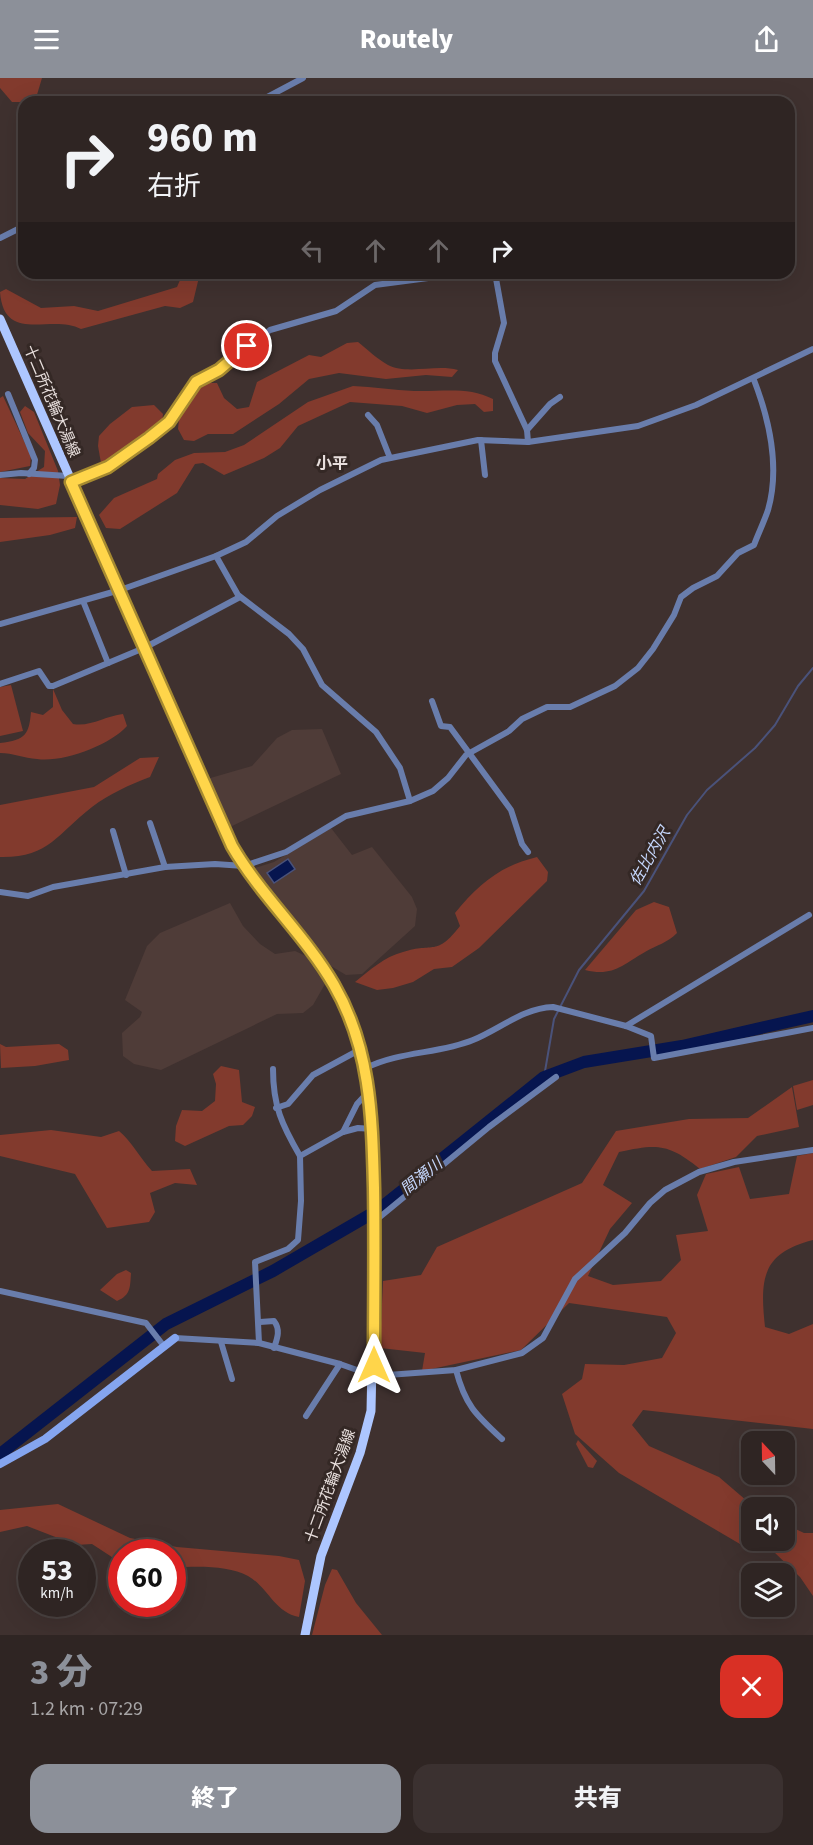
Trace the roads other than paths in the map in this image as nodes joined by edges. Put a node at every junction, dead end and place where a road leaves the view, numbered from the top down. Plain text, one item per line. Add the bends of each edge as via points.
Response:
1 (303, 78) edge
2 (269, 96) edge
3 (18, 229) edge
4 (0, 238) edge
5 (420, 279) edge
6 (496, 279) edge
7 (0, 319) edge
8 (813, 349) edge
9 (754, 380) junction
10 (8, 394) dead end
11 (560, 397) dead end
12 (368, 415) dead end
13 (526, 430) junction
14 (481, 440) junction
15 (528, 442) junction
16 (390, 458) junction
17 (29, 474) junction
18 (0, 475) edge
19 (485, 475) dead end
20 (70, 479) junction
21 (216, 556) junction
22 (120, 590) junction
23 (240, 597) junction
24 (83, 601) junction
25 (0, 624) edge
26 (144, 648) junction
27 (108, 663) junction
28 (0, 684) edge
29 (432, 701) dead end
30 (470, 753) junction
31 (410, 801) junction
32 (150, 823) dead end
33 (113, 831) dead end
34 (528, 852) dead end
35 (244, 866) junction
36 (165, 867) junction
37 (126, 875) junction
38 (0, 892) edge
39 (809, 915) dead end
40 (626, 1026) junction
41 (813, 1028) edge
42 (360, 1048) junction
43 (366, 1068) junction
44 (273, 1069) dead end
45 (556, 1077) dead end
46 (369, 1091) junction
47 (276, 1108) junction
48 (373, 1129) junction
49 (343, 1132) junction
50 (813, 1150) edge
51 (300, 1156) junction
52 (375, 1219) junction
53 (0, 1291) edge
54 (260, 1322) junction
55 (175, 1338) joint
56 (221, 1342) junction
57 (161, 1343) junction
58 (259, 1344) junction
59 (274, 1348) junction
60 (340, 1364) junction
61 (456, 1370) junction
62 (374, 1376) junction
63 (232, 1379) dead end
64 (306, 1416) dead end
65 (502, 1439) dead end
66 (0, 1464) edge
67 (305, 1635) edge

1 - 2 street
3 - 4 street
5 - 20 street via 375,285 336,311 270,330 219,370 196,382 169,422 149,438 108,467
6 - 13 street via 504,323 495,361
7 - 20 main road, 十二所花輪大湯線
8 - 9 street
9 - 15 street via 638,426
9 - 30 street via 766,413 772,465 768,509 754,545 738,553 712,579 681,597 653,649 638,668 615,686 570,707 547,707 535,712
10 - 17 street via 35,460
11 - 13 street
12 - 16 street via 377,425
13 - 15 street
14 - 15 street
14 - 16 street
14 - 19 street
16 - 21 street via 320,490 246,542
17 - 18 street
17 - 20 street
20 - 22 main road, 十二所花輪大湯線
21 - 22 street
21 - 23 street
22 - 24 street
22 - 26 main road, 十二所花輪大湯線
23 - 26 street
23 - 31 street via 289,634 303,649 322,685 376,732 400,768
24 - 25 street
24 - 27 street
26 - 27 street
26 - 35 main road, 十二所花輪大湯線
27 - 28 street via 53,686 39,671
29 - 30 street via 441,726 450,727
30 - 31 street via 433,791
30 - 34 street via 512,810
31 - 35 street via 346,816 286,852
32 - 36 street
33 - 37 street
35 - 36 street
35 - 42 main road, 十二所花輪大湯線 via 335,987
36 - 37 street
37 - 38 street via 53,887 28,896
39 - 40 street
40 - 41 street via 651,1036 654,1058
40 - 43 street via 553,1006 532,1010 472,1041 388,1059
42 - 43 main road, 十二所花輪大湯線
42 - 47 street via 313,1075 288,1104
43 - 46 main road, 十二所花輪大湯線
44 - 47 street
45 - 52 street
46 - 48 main road, 十二所花輪大湯線
46 - 49 street via 357,1104
47 - 51 street
48 - 49 street
48 - 52 main road, 十二所花輪大湯線
49 - 51 street
50 - 61 street via 734,1162 699,1172 665,1190 575,1279 543,1338 522,1353
51 - 54 street via 298,1240 288,1249 255,1262
52 - 62 main road, 十二所花輪大湯線
53 - 57 street via 146,1323
54 - 58 street
54 - 59 street via 274,1321 277,1325
55 - 56 street
55 - 57 street
56 - 58 street
56 - 63 street
57 - 66 street via 45,1439
58 - 59 street
59 - 60 street
60 - 62 street
60 - 64 street
61 - 62 street
61 - 65 street via 470,1408
62 - 67 main road, 十二所花輪大湯線 via 368,1427 321,1556

